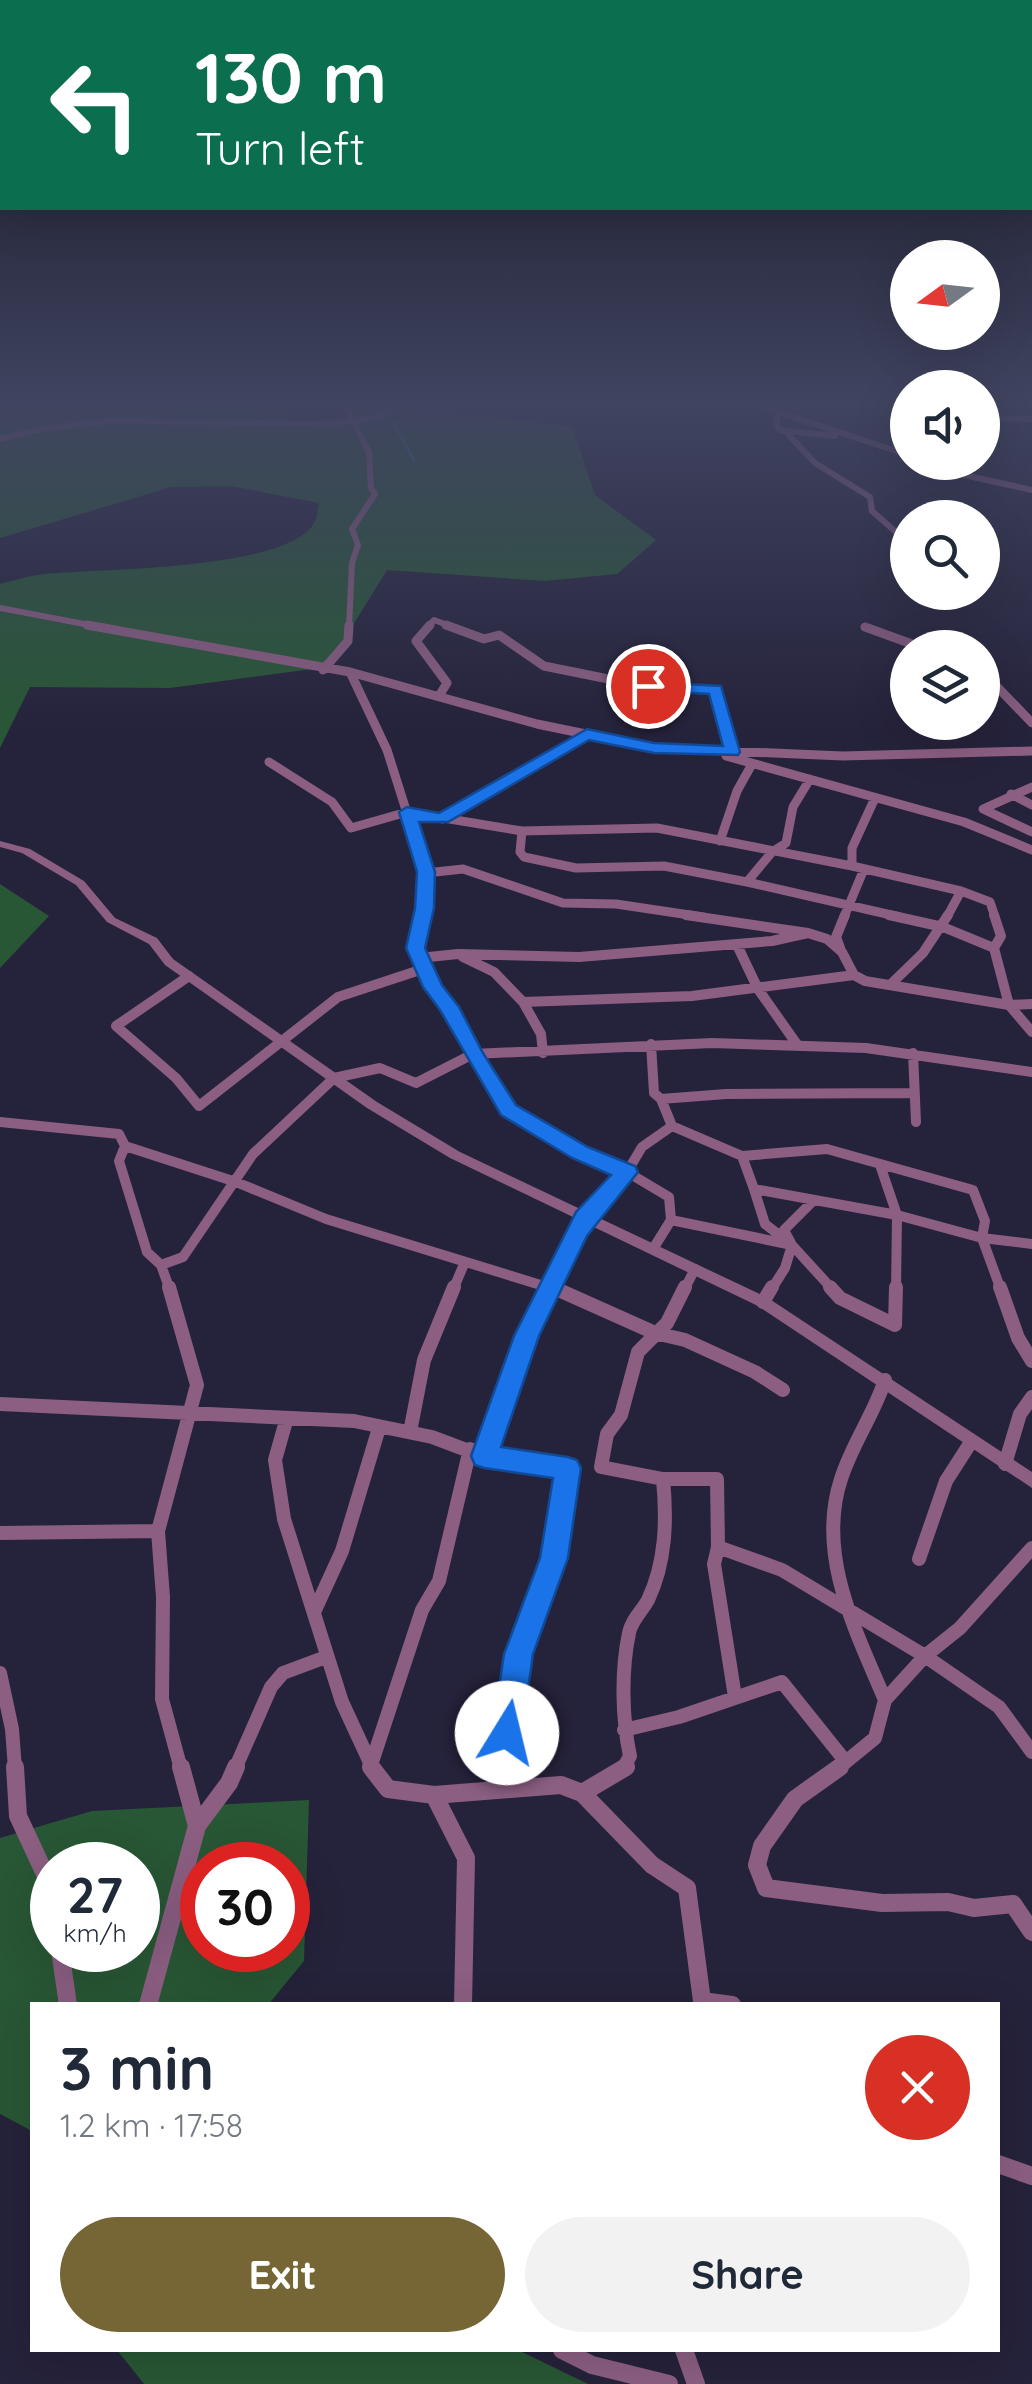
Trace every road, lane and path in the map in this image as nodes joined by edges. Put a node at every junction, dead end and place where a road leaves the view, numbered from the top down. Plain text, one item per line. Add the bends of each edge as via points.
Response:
1 (363, 512) edge
2 (0, 608) edge
3 (865, 627) dead end
4 (890, 636) edge
5 (323, 670) junction
6 (350, 672) junction
7 (1000, 689) edge
8 (439, 696) junction
9 (1032, 723) edge
10 (587, 734) junction
11 (1032, 750) edge
12 (716, 752) junction
13 (732, 752) junction
14 (269, 762) dead end
15 (752, 764) junction
16 (810, 779) junction
17 (1032, 787) edge
18 (1011, 794) junction
19 (875, 798) junction
20 (1032, 806) edge
21 (407, 812) junction
22 (442, 818) junction
23 (522, 831) junction
24 (1032, 833) edge
25 (720, 840) junction
26 (0, 844) edge
27 (1029, 849) edge
28 (772, 852) junction
29 (1032, 866) edge
30 (858, 868) junction
31 (426, 872) junction
32 (747, 882) junction
33 (961, 890) junction
34 (848, 904) junction
35 (943, 927) junction
36 (808, 933) junction
37 (737, 945) junction
38 (994, 948) junction
39 (842, 952) junction
40 (458, 954) junction
41 (421, 963) junction
42 (854, 975) junction
43 (190, 976) junction
44 (890, 984) junction
45 (758, 989) junction
46 (524, 1002) junction
47 (1032, 1004) edge
48 (1010, 1005) junction
49 (1032, 1032) edge
50 (282, 1041) junction
51 (796, 1043) junction
52 (651, 1044) junction
53 (543, 1053) junction
54 (913, 1053) junction
55 (473, 1054) junction
56 (1032, 1072) edge
57 (334, 1078) junction
58 (913, 1093) junction
59 (661, 1099) junction
60 (0, 1122) edge
61 (916, 1122) dead end
62 (672, 1126) junction
63 (125, 1146) junction
64 (742, 1156) junction
65 (880, 1165) junction
66 (627, 1172) junction
67 (236, 1182) junction
68 (754, 1189) junction
69 (813, 1201) junction
70 (897, 1215) junction
71 (584, 1218) junction
72 (671, 1220) junction
73 (982, 1238) junction
74 (1032, 1244) edge
75 (792, 1245) junction
76 (653, 1249) junction
77 (464, 1264) junction
78 (161, 1265) junction
79 (695, 1269) junction
80 (551, 1287) junction
81 (763, 1302) junction
82 (655, 1334) junction
83 (1032, 1361) edge
84 (884, 1380) junction
85 (783, 1390) dead end
86 (1032, 1397) edge
87 (0, 1404) edge
88 (188, 1412) junction
89 (286, 1421) junction
90 (378, 1428) junction
91 (410, 1432) junction
92 (971, 1442) junction
93 (477, 1453) junction
94 (1005, 1464) junction
95 (663, 1480) junction
96 (1032, 1481) edge
97 (158, 1531) junction
98 (0, 1534) edge
99 (718, 1547) junction
100 (1032, 1548) edge
101 (919, 1559) dead end
102 (847, 1607) junction
103 (315, 1610) junction
104 (925, 1656) junction
105 (326, 1657) junction
106 (0, 1673) edge
107 (736, 1698) junction
108 (885, 1700) junction
109 (624, 1730) junction
110 (1032, 1752) edge
111 (846, 1762) junction
112 (370, 1768) junction
113 (506, 1786) junction
114 (582, 1793) junction
115 (434, 1795) junction
116 (197, 1826) junction
117 (30, 1842) edge
118 (1032, 1932) edge
119 (63, 1972) edge
120 (68, 2002) edge
121 (149, 2002) edge
122 (463, 2002) edge
123 (702, 2002) edge
124 (1000, 2165) edge
125 (1032, 2176) edge
126 (566, 2352) edge
127 (685, 2352) edge
128 (669, 2384) edge
129 (696, 2384) edge

1 - 5 street via 352,529 358,545 348,642
2 - 5 street
3 - 4 street
5 - 6 street
6 - 8 street
6 - 21 street
7 - 9 street
8 - 10 street
8 - 13 street via 446,682 416,641 434,620 484,639 499,635 544,666 648,686 716,690
10 - 12 street
10 - 22 street
11 - 13 street
12 - 13 street
12 - 15 street
14 - 21 street via 332,802 352,828
15 - 16 street
15 - 25 street
16 - 19 street
16 - 28 street via 793,806 786,843
17 - 18 street
18 - 20 street
18 - 24 street via 983,809
19 - 27 street via 964,822
19 - 30 street via 852,848
21 - 22 street
21 - 31 street
22 - 23 street
23 - 25 street via 656,828
23 - 32 street via 524,857 576,868 664,866
24 - 27 street
25 - 28 street
26 - 43 street via 26,851 80,883 111,920 154,941
27 - 29 street
28 - 30 street
28 - 32 street
30 - 33 street
30 - 34 street
31 - 36 street via 463,869 564,903 616,904
31 - 41 street via 415,948
32 - 34 street
33 - 35 street
33 - 38 street via 990,902 1001,936
34 - 35 street
34 - 39 street via 836,937
35 - 38 street
35 - 44 street via 918,962
36 - 37 street
36 - 39 street
37 - 40 street via 579,957
37 - 45 street
38 - 48 street
39 - 42 street
40 - 41 street
40 - 46 street via 494,972
41 - 50 street via 338,998
41 - 55 street
42 - 44 street
42 - 45 street
43 - 50 street
43 - 50 street via 116,1026 199,1106
44 - 48 street
45 - 46 street
45 - 51 street
46 - 53 street
47 - 48 street
48 - 49 street
50 - 57 street
51 - 52 street
51 - 54 street
52 - 53 street
52 - 59 street via 654,1092
53 - 55 street
54 - 56 street
54 - 58 street
55 - 57 street via 416,1083 380,1068
55 - 66 street via 508,1110
57 - 67 street via 253,1154
57 - 71 street via 455,1155
58 - 59 street
58 - 61 street
59 - 62 street
60 - 63 street via 119,1134
62 - 64 street
62 - 66 street via 642,1146
63 - 67 street
63 - 78 street via 119,1161 147,1252
64 - 65 street via 828,1149
64 - 68 street
65 - 70 street
65 - 73 street via 974,1190 985,1222
66 - 71 street
66 - 72 street via 669,1197
67 - 77 street
67 - 78 street via 183,1257
68 - 69 street
68 - 75 street via 765,1224
69 - 70 street
69 - 75 street via 784,1230
70 - 73 street
70 - 75 street via 895,1325 840,1298
71 - 76 street
71 - 80 street
72 - 75 street
72 - 76 street
73 - 74 street
73 - 83 street
75 - 81 street
76 - 79 street
77 - 80 street
77 - 91 street via 424,1360
78 - 88 street via 197,1385
79 - 81 street
79 - 82 street
80 - 82 street
80 - 93 street
81 - 84 street
82 - 85 street via 684,1340
82 - 95 street via 638,1352 600,1468
84 - 92 street
84 - 102 street via 840,1482 830,1545
86 - 94 street
87 - 88 street
88 - 89 street
88 - 97 street
89 - 90 street via 338,1419
89 - 103 street via 274,1462 280,1509
90 - 91 street
90 - 103 street via 342,1551
91 - 93 street
92 - 94 street
92 - 101 street via 946,1482
93 - 112 street via 439,1581 422,1610
93 - 113 street via 568,1468 554,1558 519,1654
94 - 96 street
95 - 99 street via 716,1479
95 - 109 street via 664,1546 648,1599 629,1630
97 - 98 street
97 - 116 street via 162,1699
99 - 102 street via 766,1563
99 - 107 street via 714,1564
100 - 104 street via 960,1628
102 - 104 street
102 - 108 street
103 - 105 street
104 - 108 street
104 - 110 street via 999,1707
105 - 112 street
105 - 116 street via 283,1673 271,1687 228,1782
106 - 117 street via 18,1816
107 - 109 street
107 - 111 street via 782,1682
108 - 111 street via 874,1738
109 - 114 street via 630,1756 624,1768
111 - 118 street via 795,1799 762,1846 757,1865 766,1888 882,1904 1013,1904
112 - 115 street via 388,1789
113 - 114 street via 562,1785
113 - 115 street
114 - 123 street via 652,1864 688,1888
115 - 122 street via 466,1858
116 - 121 street
119 - 120 street
124 - 125 street
126 - 128 street
127 - 129 street

